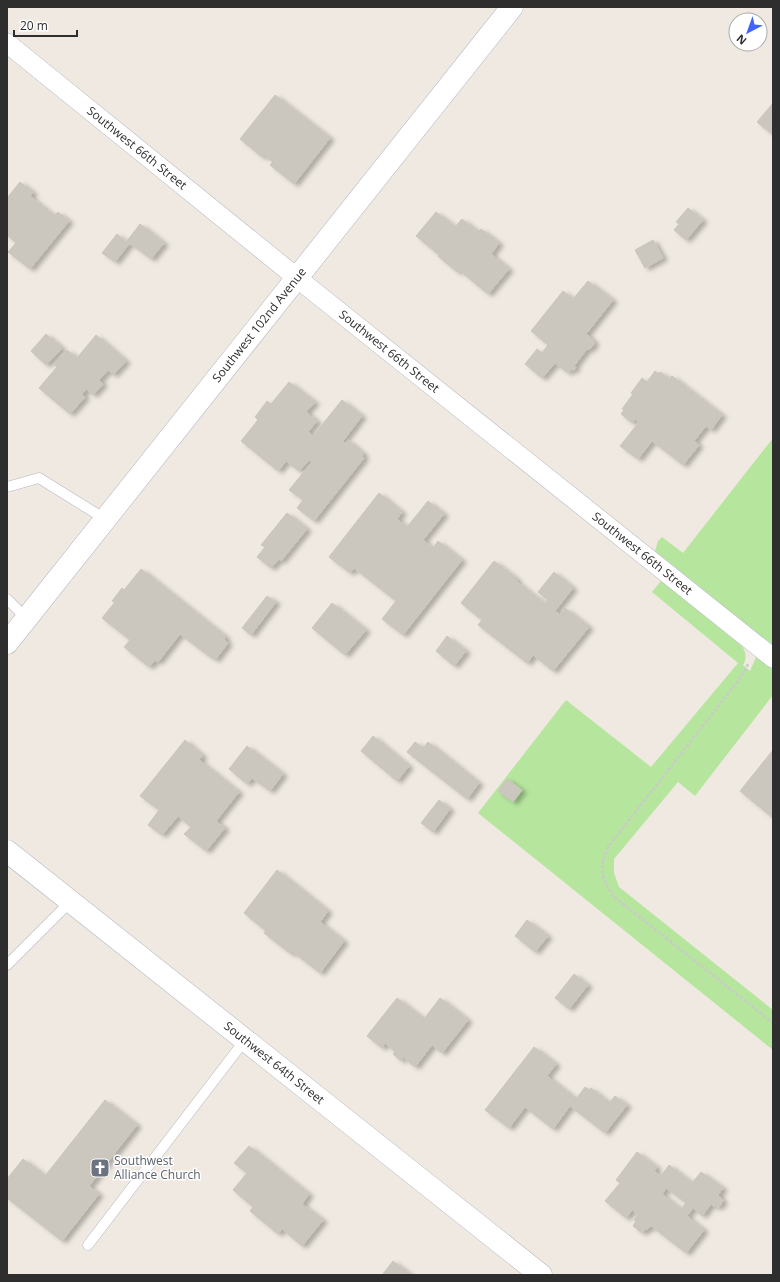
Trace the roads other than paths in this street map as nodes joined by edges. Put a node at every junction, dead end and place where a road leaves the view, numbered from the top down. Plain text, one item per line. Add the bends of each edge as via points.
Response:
1 (512, 7) edge
2 (7, 43) edge
3 (297, 278) junction
4 (7, 486) edge
5 (105, 519) junction
6 (7, 599) edge
7 (26, 618) junction
8 (7, 642) edge
9 (773, 658) edge
10 (7, 851) edge
11 (71, 901) junction
12 (7, 965) edge
13 (245, 1040) junction
14 (88, 1245) dead end
15 (541, 1275) edge

1 - 3 street, Southwest 102nd Avenue
2 - 3 street, Southwest 66th Street
3 - 5 street, Southwest 102nd Avenue
3 - 9 street, Southwest 66th Street
4 - 5 lane via 39,478
5 - 7 street, Southwest 102nd Avenue
6 - 7 lane
7 - 8 street, Southwest 102nd Avenue
10 - 11 street, Southwest 64th Street
11 - 12 lane
11 - 13 street, Southwest 64th Street
13 - 14 lane
13 - 15 street, Southwest 64th Street

